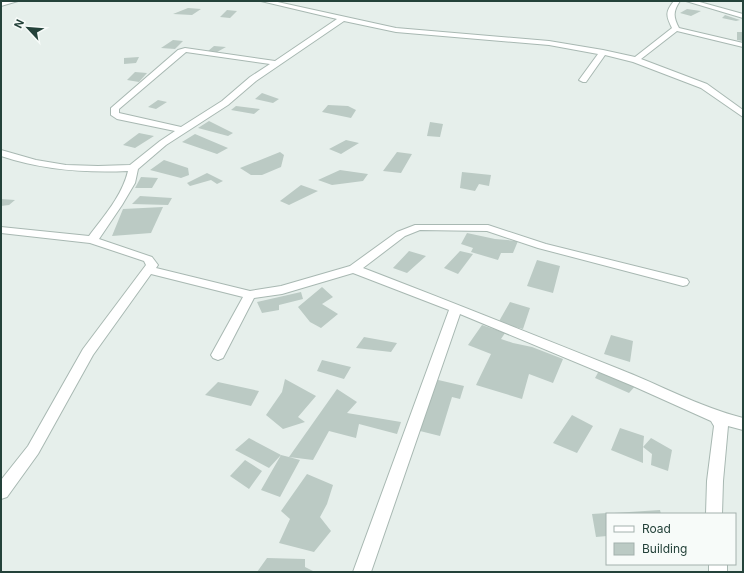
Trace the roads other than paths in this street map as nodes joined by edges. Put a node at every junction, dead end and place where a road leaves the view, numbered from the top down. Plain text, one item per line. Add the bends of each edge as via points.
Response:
1 (15, 1) edge
2 (264, 1) edge
3 (677, 1) edge
4 (689, 1) edge
5 (282, 3) edge
6 (1, 4) edge
7 (743, 16) edge
8 (342, 19) junction
9 (676, 28) junction
10 (743, 45) edge
11 (603, 52) junction
12 (636, 60) junction
13 (276, 63) junction
14 (583, 80) dead end
15 (743, 114) edge
16 (182, 130) junction
17 (1, 153) edge
18 (133, 168) junction
19 (1, 230) edge
20 (92, 240) junction
21 (150, 270) junction
22 (354, 270) junction
23 (683, 282) dead end
24 (250, 295) junction
25 (456, 308) junction
26 (218, 355) dead end
27 (717, 417) junction
28 (743, 424) edge
29 (3, 485) edge
30 (714, 513) edge
31 (362, 572) edge

1 - 6 street
2 - 5 street
3 - 9 street via 671,9 671,19
4 - 7 street
5 - 8 street
8 - 11 street via 396,30 549,43
8 - 13 street
9 - 10 street
9 - 12 street
11 - 12 street
11 - 14 street
12 - 15 street via 704,86
13 - 16 street via 225,103
13 - 16 street via 186,50 115,108 115,115 120,117
16 - 18 street
17 - 18 street via 60,168
18 - 20 street via 130,183
19 - 20 street
20 - 21 street via 148,259 152,265
21 - 24 street
21 - 29 street via 88,352 33,450
22 - 23 street via 401,234 419,227 488,228 542,246
22 - 24 street via 282,290
22 - 25 street
24 - 26 street
25 - 27 street
25 - 31 street
27 - 28 street
27 - 30 street via 721,426

